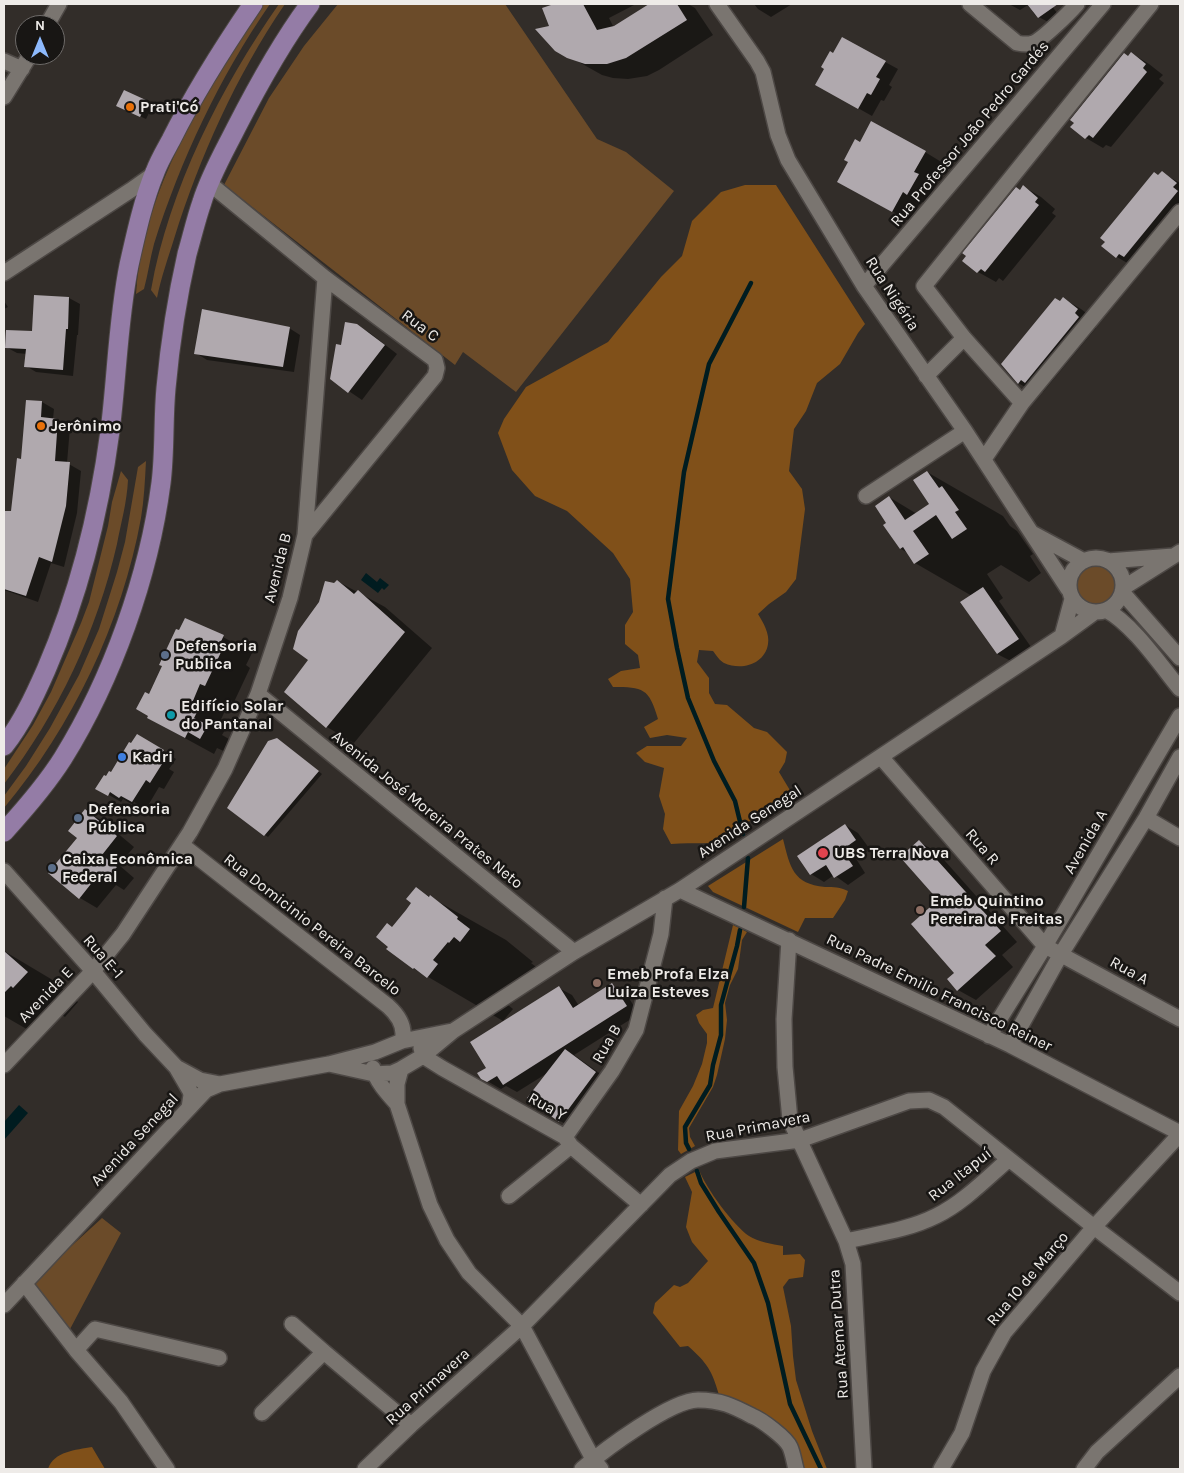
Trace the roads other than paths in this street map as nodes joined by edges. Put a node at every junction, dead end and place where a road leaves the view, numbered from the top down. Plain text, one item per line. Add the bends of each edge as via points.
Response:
1 (59, 4) edge
2 (253, 4) edge
3 (310, 4) edge
4 (717, 4) edge
5 (970, 4) edge
6 (1077, 4) edge
7 (1103, 4) edge
8 (1151, 4) edge
9 (53, 15) edge
10 (4, 61) edge
11 (24, 65) edge
12 (22, 68) junction
13 (4, 97) edge
14 (155, 173) junction
15 (209, 183) junction
16 (1180, 212) edge
17 (4, 273) edge
18 (325, 278) junction
19 (864, 286) junction
20 (964, 338) junction
21 (926, 376) junction
22 (1022, 403) junction
23 (965, 431) junction
24 (984, 459) junction
25 (866, 496) dead end
26 (1031, 532) junction
27 (305, 535) junction
28 (1177, 554) edge
29 (1084, 561) junction
30 (1108, 561) junction
31 (1122, 590) junction
32 (1070, 594) junction
33 (1101, 611) junction
34 (1062, 636) junction
35 (1180, 658) edge
36 (1180, 690) edge
37 (258, 694) junction
38 (1180, 716) edge
39 (4, 746) edge
40 (881, 757) junction
41 (1180, 757) edge
42 (1146, 818) junction
43 (4, 832) edge
44 (1180, 838) edge
45 (182, 845) junction
46 (4, 871) edge
47 (680, 890) junction
48 (665, 898) junction
49 (789, 940) junction
50 (1045, 946) junction
51 (574, 952) junction
52 (1061, 954) junction
53 (93, 972) junction
54 (1180, 1019) edge
55 (453, 1031) junction
56 (989, 1036) junction
57 (419, 1038) junction
58 (402, 1041) junction
59 (1010, 1045) junction
60 (375, 1052) junction
61 (423, 1056) junction
62 (329, 1064) junction
63 (4, 1065) edge
64 (176, 1067) junction
65 (401, 1069) junction
66 (374, 1074) junction
67 (220, 1084) junction
68 (397, 1104) junction
69 (189, 1108) junction
70 (1180, 1133) edge
71 (800, 1140) junction
72 (568, 1141) junction
73 (1009, 1159) junction
74 (509, 1196) dead end
75 (642, 1205) junction
76 (1094, 1227) junction
77 (846, 1241) junction
78 (24, 1283) junction
79 (1180, 1293) edge
80 (4, 1305) edge
81 (292, 1324) dead end
82 (522, 1326) junction
83 (76, 1350) junction
84 (324, 1352) junction
85 (219, 1358) dead end
86 (1180, 1378) edge
87 (262, 1413) dead end
88 (412, 1424) junction
89 (597, 1464) edge
90 (167, 1469) edge
91 (365, 1469) edge
92 (582, 1469) edge
93 (796, 1469) edge
94 (864, 1469) edge
95 (941, 1469) edge
96 (1084, 1469) edge

1 - 9 street
2 - 14 main road via 209,69
3 - 15 main road via 261,78
4 - 19 street, Rua Nigéria via 763,72 778,135 788,160
5 - 6 street via 1017,43 1026,44 1042,37
7 - 19 street, Rua Professor João Pedro Gardés
8 - 20 street via 924,286
10 - 12 street
11 - 12 street
12 - 13 street
14 - 17 street
14 - 39 main road via 129,266 110,432 81,576 62,633 31,704
15 - 18 street, Rua C
15 - 43 main road via 179,295 166,389 156,515 137,589 108,669 80,728 50,776
16 - 22 street
18 - 27 street, Avenida B
18 - 27 street, Rua C via 435,360 437,368 435,376
19 - 21 street, Rua Nigéria
20 - 21 street
20 - 22 street
21 - 23 street, Rua Nigéria
22 - 24 street
23 - 24 street, Rua Nigéria
23 - 25 street
24 - 26 street, Rua Nigéria
26 - 29 street
26 - 32 street, Rua Nigéria
27 - 37 street, Avenida B via 290,598
28 - 30 street
28 - 31 street
29 - 30 street via 1096,558
29 - 32 street via 1069,578
30 - 31 street via 1122,577
31 - 33 street via 1114,605
31 - 35 street
32 - 33 street, Rua Nigéria via 1086,611
32 - 34 street
33 - 34 street, Avenida Senegal
33 - 36 street, Rua Nigéria via 1116,615 1129,627
34 - 40 street, Avenida Senegal
37 - 45 street, Avenida B via 226,769
37 - 51 street, Avenida José Moreira Prates Neto
38 - 50 street, Avenida A
40 - 47 street, Avenida Senegal
40 - 50 street, Rua R
41 - 42 street
42 - 44 street
42 - 52 street
45 - 53 street, Avenida E via 123,934
45 - 58 street, Rua Domicinio Pereira Barcelo via 388,1006 401,1021
46 - 53 street, Rua E-1
47 - 48 street, Avenida Senegal
47 - 49 street, Rua Padre Emilio Francisco Reiner
48 - 51 street, Avenida Senegal
48 - 72 street, Rua B via 661,934 636,1030
49 - 56 street, Rua Padre Emilio Francisco Reiner
49 - 71 street, Rua Atemar Dutra via 785,1067 790,1120
50 - 52 street, Rua R
50 - 56 street, Avenida A
51 - 55 street, Avenida Senegal
52 - 54 street, Rua A
52 - 59 street
53 - 63 street, Avenida E
53 - 64 street, Rua E-1
55 - 57 street, Avenida Senegal
55 - 61 street, Avenida Senegal
56 - 59 street, Rua Padre Emilio Francisco Reiner
57 - 58 street, Avenida Senegal
57 - 61 street
58 - 60 street, Avenida Senegal
59 - 70 street, Rua Padre Emilio Francisco Reiner
60 - 62 street, Avenida Senegal
60 - 66 street
61 - 65 street, Avenida Senegal
61 - 72 street, Rua Y
62 - 66 street, Avenida Senegal
62 - 67 street, Avenida Senegal
64 - 67 street, Rua E-1 via 200,1080
64 - 69 street, Rua E-1 via 190,1091
65 - 66 street, Avenida Senegal
65 - 68 street
66 - 68 street
67 - 69 street, Avenida Senegal via 203,1092
68 - 82 street via 430,1205 447,1240 469,1273
69 - 78 street, Avenida Senegal
70 - 76 street, Rua 10 de Março
71 - 73 street, Rua Primavera via 909,1101 928,1100 944,1107
71 - 75 street, Rua Primavera via 715,1151 691,1160 670,1175
71 - 77 street, Rua Atemar Dutra
72 - 74 street, Rua B
72 - 75 street, Rua Y
73 - 76 street, Rua Primavera
73 - 77 street, Rua Itapuí via 961,1201 936,1216 908,1227
75 - 82 street, Rua Primavera
76 - 79 street, Rua Primavera
76 - 95 street, Rua 10 de Março via 1004,1333 983,1371 962,1433
77 - 94 street, Rua Atemar Dutra via 853,1264 855,1288
78 - 80 street, Avenida Senegal
78 - 83 street
81 - 84 street
82 - 88 street, Rua Primavera
82 - 89 street
83 - 85 street via 94,1328
83 - 90 street via 121,1402
84 - 87 street
84 - 88 street
86 - 96 street via 1097,1452
88 - 91 street, Rua Primavera
89 - 92 street
89 - 93 street via 656,1416 696,1400 727,1402 764,1421 790,1446

